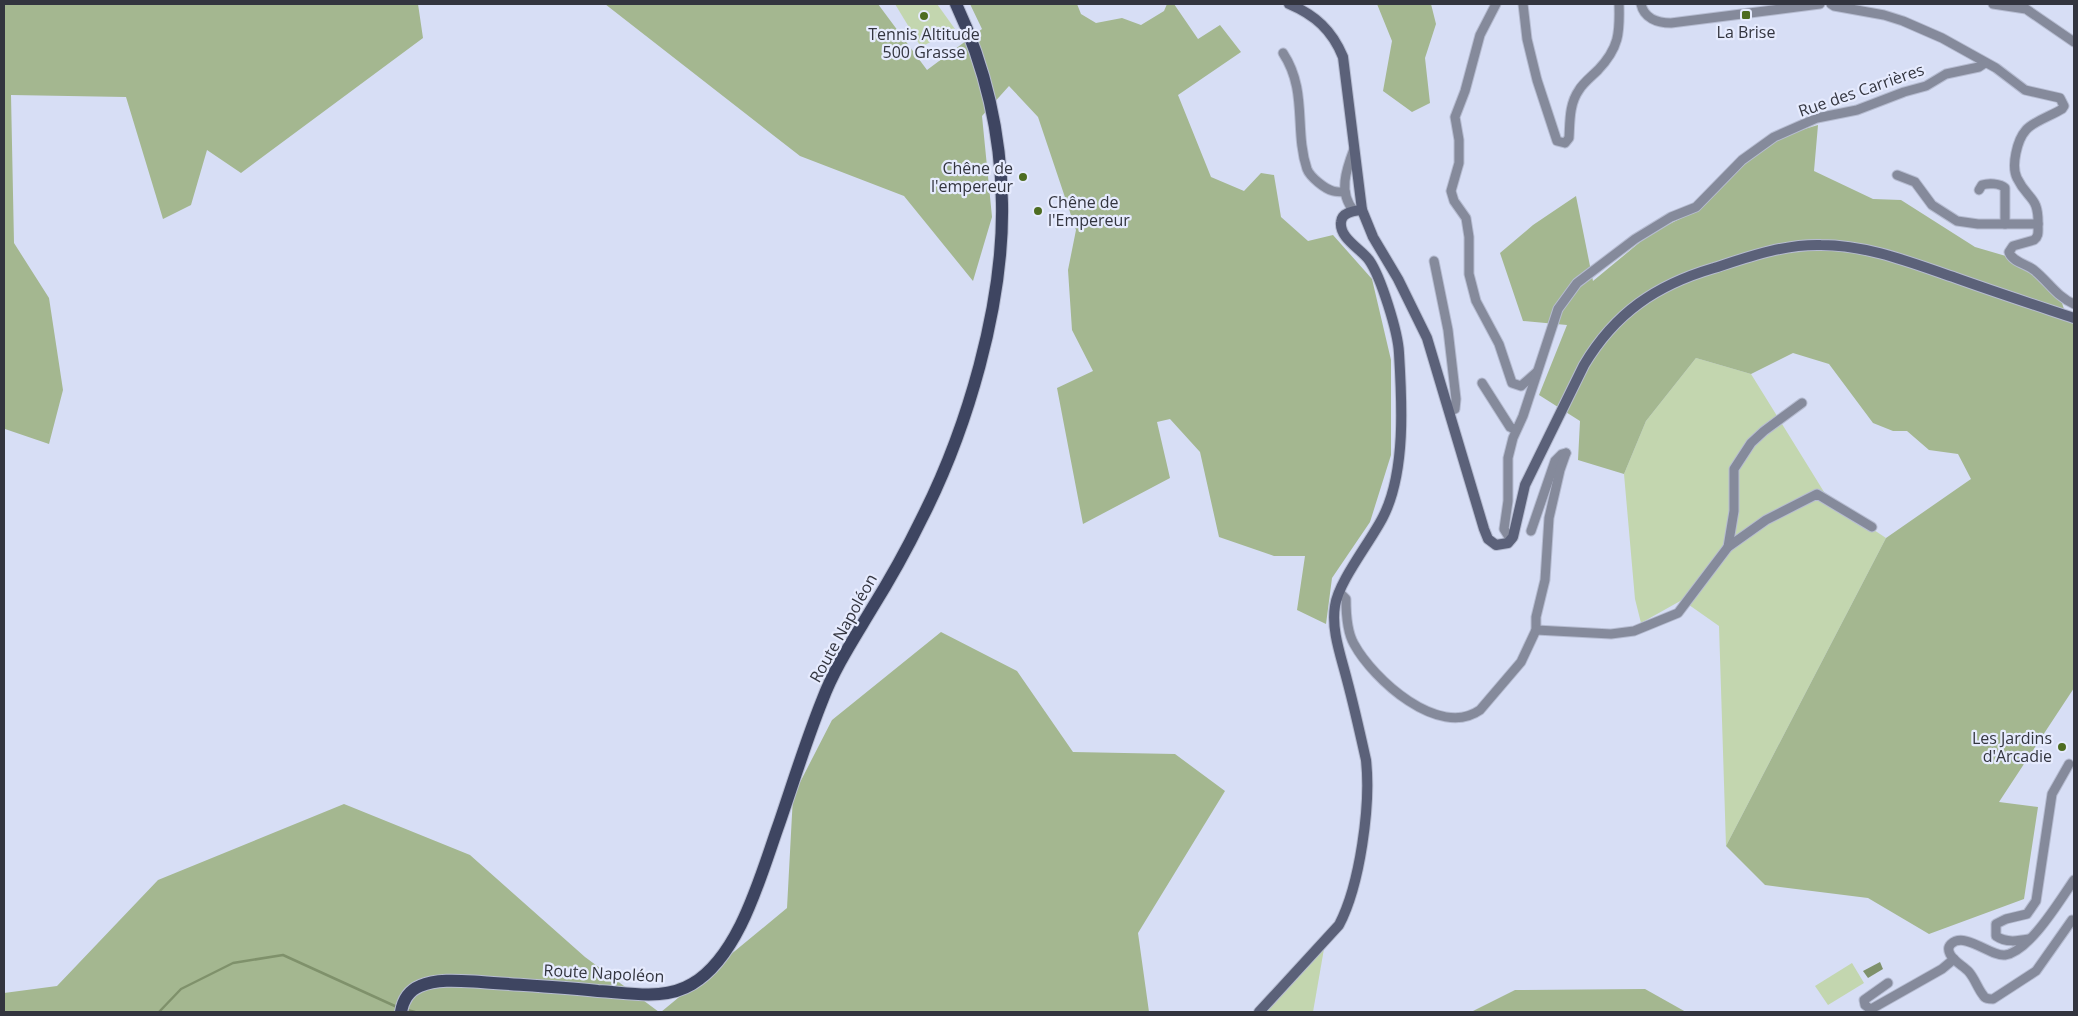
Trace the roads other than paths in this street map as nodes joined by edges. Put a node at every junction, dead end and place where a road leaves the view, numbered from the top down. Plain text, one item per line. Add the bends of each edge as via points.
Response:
1 (956, 4) edge
2 (1289, 4) edge
3 (1496, 4) edge
4 (1523, 4) edge
5 (1619, 4) edge
6 (1641, 4) edge
7 (1820, 4) edge
8 (1831, 4) edge
9 (1993, 4) edge
10 (2074, 42) edge
11 (1283, 53) dead end
12 (1984, 63) junction
13 (1354, 149) junction
14 (1897, 176) dead end
15 (1979, 190) dead end
16 (1345, 192) junction
17 (1358, 211) junction
18 (2005, 224) junction
19 (2038, 224) junction
20 (1434, 261) dead end
21 (2074, 304) edge
22 (2074, 318) edge
23 (1537, 372) junction
24 (1482, 384) dead end
25 (1802, 403) dead end
26 (1450, 411) junction
27 (1516, 430) junction
28 (1872, 527) dead end
29 (1531, 531) dead end
30 (1511, 540) junction
31 (1728, 547) junction
32 (1339, 592) junction
33 (1536, 630) junction
34 (2069, 764) dead end
35 (2074, 880) edge
36 (2072, 920) dead end
37 (2029, 939) junction
38 (1954, 959) junction
39 (1888, 983) dead end
40 (401, 1012) edge
41 (1259, 1012) edge

1 - 40 main road, Route Napoléon via 978,59 994,124 1000,166 1001,240 980,363 959,430 922,519 826,688 739,929 703,976 671,992 640,994 438,982 414,989 406,998
2 - 13 main road via 1318,20 1337,42 1346,73
3 - 23 street via 1480,35 1454,117 1460,140 1459,162 1451,192 1466,218 1470,274 1476,301 1498,344 1512,383 1521,386
4 - 5 street via 1537,80 1557,141 1564,143 1570,138 1571,109 1579,90 1603,65 1616,45 1620,32
6 - 7 street via 1649,17 1671,23
8 - 12 street via 1903,21 1942,38
9 - 10 street via 2026,9
11 - 16 street via 1292,66 1298,94 1307,170 1329,189
12 - 19 street via 2025,90 2060,98 2063,102 2062,109 2026,129 2016,158 2016,177 2036,203
12 - 23 street, Rue des Carrières via 1946,74 1926,86 1857,110 1817,118 1757,148 1696,207 1671,217 1635,239 1577,283 1558,310
13 - 16 street
13 - 17 main road
14 - 18 street via 1915,182 1932,205 1957,221
15 - 18 street via 1985,184 2005,188
16 - 17 street via 1346,203
17 - 26 main road via 1398,279 1427,338
17 - 32 main road via 1342,218 1340,224 1342,231 1369,259 1382,285 1399,350 1400,446 1395,486 1385,514
18 - 19 street
19 - 21 street via 2037,238 2013,246 2010,256 2035,271 2058,294
20 - 26 street via 1448,330 1456,400
22 - 30 main road via 1896,258 1842,245 1773,250 1695,274 1663,288 1631,309 1594,348 1525,485
23 - 27 street, Rue des Carrières
24 - 27 street
25 - 31 street via 1758,437 1734,469 1734,511
26 - 30 main road via 1488,539 1496,545 1504,545
27 - 30 street, Rue des Carrières via 1508,458 1504,529
28 - 31 street via 1817,494 1766,520
29 - 33 street via 1555,461 1566,453 1549,518 1545,580
31 - 33 street via 1678,613 1634,631 1611,634
32 - 33 street via 1346,599 1353,642 1369,668 1392,690 1445,717 1460,718 1480,710 1521,662
32 - 41 main road via 1334,615 1335,631 1368,780 1357,870 1339,925
34 - 37 street via 2052,794 2036,901 2027,914 1996,924 1996,936 2001,940
35 - 37 street
36 - 38 street via 2036,971 1993,999 1983,996 1968,971
37 - 38 street via 2006,955 1959,940 1949,946 1948,951
38 - 39 street via 1873,1008 1864,1005 1864,1000

